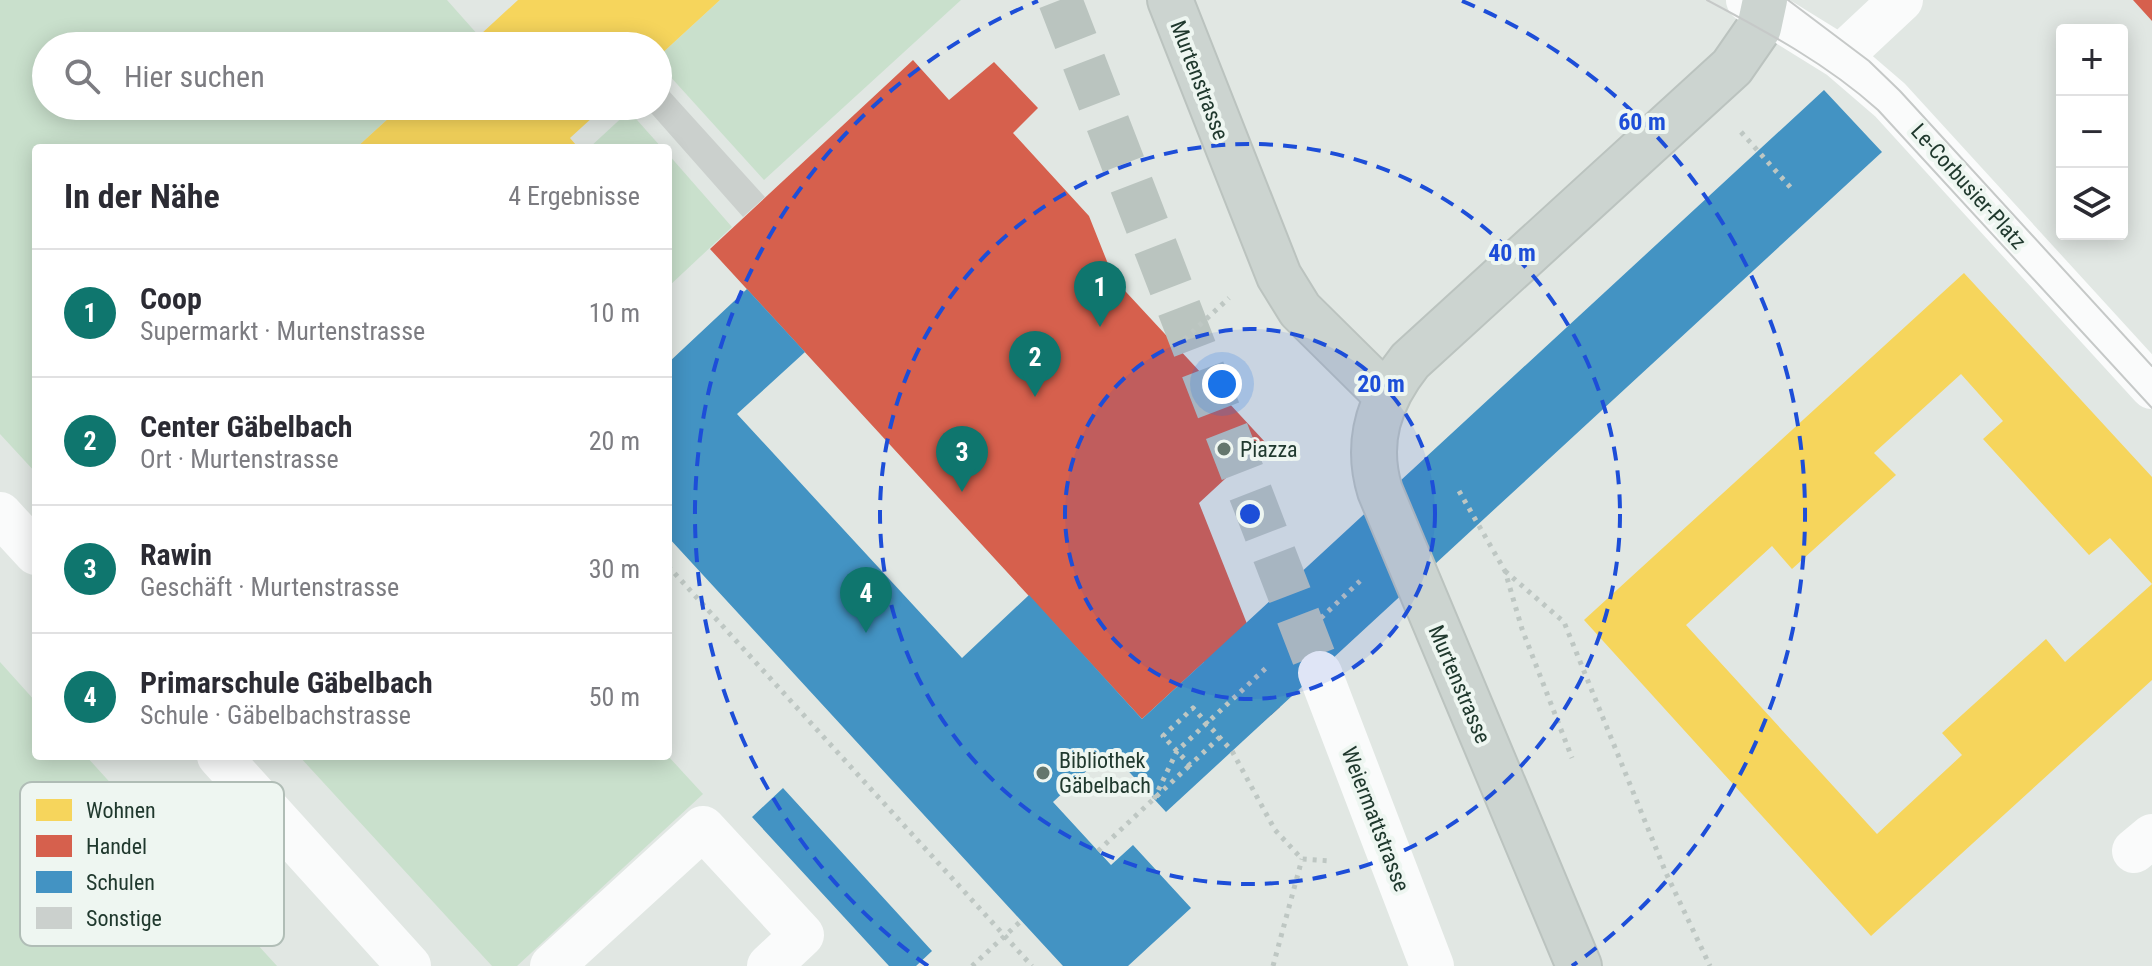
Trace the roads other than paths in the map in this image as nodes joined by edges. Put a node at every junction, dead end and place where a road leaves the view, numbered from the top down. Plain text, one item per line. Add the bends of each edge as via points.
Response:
1 (1170, 0) edge
2 (1901, 0) edge
3 (1759, 3) edge
4 (1840, 57) junction
5 (2152, 387) edge
6 (1387, 396) junction
7 (0, 514) edge
8 (32, 549) edge
9 (1320, 673) tunnel mouth
10 (223, 760) edge
11 (243, 782) edge
12 (284, 828) edge
13 (409, 966) edge
14 (552, 966) edge
15 (769, 966) edge
16 (1432, 966) edge
17 (1579, 966) edge

1 - 6 main road, Murtenstrasse via 1279,276 1300,310
2 - 4 street
3 - 4 street, Le-Corbusier-Platz
3 - 6 main road, Murtenstrasse via 1752,41 1732,67 1410,361
4 - 5 street, Le-Corbusier-Platz via 1890,100
6 - 17 main road, Murtenstrasse via 1374,436 1380,491
7 - 8 street
9 - 16 street, Weiermattstrasse
10 - 11 street
12 - 13 street
14 - 15 street via 703,828 802,935

